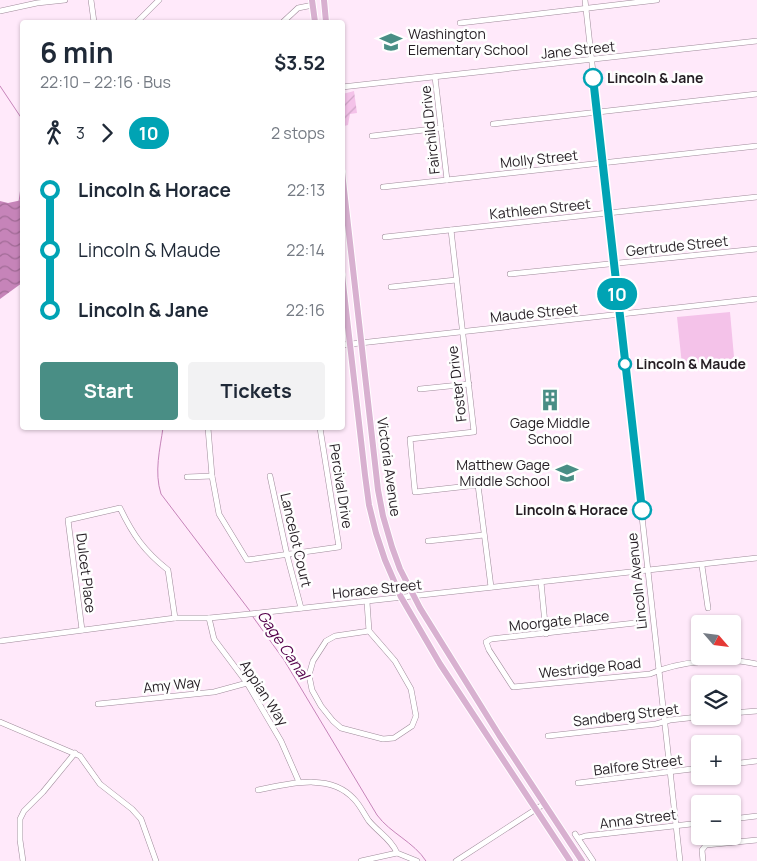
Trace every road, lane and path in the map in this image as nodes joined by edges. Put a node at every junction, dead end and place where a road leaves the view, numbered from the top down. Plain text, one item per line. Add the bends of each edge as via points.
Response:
1 (66, 0) edge
2 (91, 0) edge
3 (159, 0) edge
4 (324, 0) edge
5 (585, 0) edge
6 (657, 0) edge
7 (313, 2) edge
8 (586, 8) junction
9 (0, 11) edge
10 (94, 20) edge
11 (139, 20) edge
12 (285, 20) edge
13 (315, 20) edge
14 (326, 20) edge
15 (460, 23) dead end
16 (757, 41) edge
17 (591, 60) junction
18 (435, 77) junction
19 (345, 87) edge
20 (757, 94) edge
21 (597, 112) junction
22 (493, 124) dead end
23 (441, 128) junction
24 (372, 136) dead end
25 (757, 146) edge
26 (602, 164) junction
27 (447, 180) junction
28 (383, 187) dead end
29 (757, 197) edge
30 (345, 199) edge
31 (608, 214) junction
32 (451, 230) junction
33 (385, 237) dead end
34 (757, 249) edge
35 (614, 264) junction
36 (510, 274) dead end
37 (456, 280) junction
38 (391, 288) dead end
39 (757, 299) edge
40 (345, 301) edge
41 (619, 315) junction
42 (462, 332) junction
43 (361, 342) junction
44 (350, 344) junction
45 (345, 345) edge
46 (469, 384) junction
47 (420, 389) dead end
48 (208, 430) edge
49 (320, 430) edge
50 (212, 476) junction
51 (270, 476) dead end
52 (187, 477) dead end
53 (484, 535) junction
54 (428, 541) dead end
55 (287, 555) junction
56 (757, 558) edge
57 (702, 566) junction
58 (648, 570) junction
59 (541, 582) junction
60 (491, 587) junction
61 (413, 596) junction
62 (400, 597) junction
63 (367, 602) junction
64 (301, 608) junction
65 (708, 608) dead end
66 (176, 618) junction
67 (209, 618) junction
68 (635, 623) dead end
69 (82, 630) junction
70 (368, 632) junction
71 (546, 634) junction
72 (0, 641) edge
73 (757, 664) edge
74 (658, 670) junction
75 (247, 683) junction
76 (513, 687) joint
77 (98, 704) dead end
78 (757, 711) edge
79 (741, 713) edge
80 (691, 718) edge
81 (0, 722) edge
82 (664, 722) junction
83 (548, 736) dead end
84 (75, 753) junction
85 (757, 761) edge
86 (741, 763) edge
87 (691, 769) edge
88 (670, 772) junction
89 (299, 782) junction
90 (578, 783) dead end
91 (258, 790) dead end
92 (544, 804) junction
93 (537, 809) junction
94 (757, 816) edge
95 (741, 818) edge
96 (691, 824) edge
97 (676, 826) junction
98 (757, 840) edge
99 (397, 853) junction
100 (23, 861) edge
101 (156, 861) edge
102 (361, 861) edge
103 (416, 861) edge
104 (456, 861) edge
105 (570, 861) edge
106 (582, 861) edge
107 (593, 861) edge
108 (680, 861) edge
109 (703, 861) edge

1 - 9 street
2 - 10 street
3 - 11 street
4 - 14 main road
5 - 8 street, Lincoln Avenue
6 - 8 street
7 - 12 street via 298,8
7 - 13 main road
8 - 15 street
8 - 17 street, Lincoln Avenue
16 - 17 street, Jane Street
17 - 18 street, Jane Street
17 - 21 street, Lincoln Avenue
18 - 19 street, Jane Street
18 - 23 street, Fairchild Drive
20 - 21 street
21 - 22 street
21 - 26 street, Lincoln Avenue
23 - 24 street
23 - 27 street, Fairchild Drive
25 - 26 street, Molly Street
26 - 27 street, Molly Street
26 - 31 street, Lincoln Avenue
27 - 28 street, Molly Street
29 - 31 street, Kathleen Street
30 - 43 main road, Victoria Avenue
31 - 32 street, Kathleen Street
31 - 35 street, Lincoln Avenue
32 - 33 street, Kathleen Street
32 - 37 street, Foster Drive
34 - 35 street, Gertrude Street
35 - 36 street, Gertrude Street
35 - 41 street, Lincoln Avenue
37 - 38 street
37 - 42 street, Foster Drive
39 - 41 street, Maude Street
40 - 44 main road, Victoria Avenue
41 - 42 street, Maude Street
41 - 58 street, Lincoln Avenue
42 - 43 street, Maude Street
42 - 46 street, Foster Drive
43 - 44 street, Maude Street
43 - 61 main road, Victoria Avenue via 383,516 397,562
44 - 45 street, Maude Street
44 - 62 main road, Victoria Avenue via 369,505
46 - 47 street
46 - 53 street, Foster Drive via 474,432 410,439 414,492 478,485
48 - 50 street
49 - 55 street, Percival Drive via 339,547
50 - 52 street
50 - 55 street via 219,514 247,560
51 - 55 street, Lancelot Court
53 - 54 street
53 - 60 street, Foster Drive
55 - 64 street, Lancelot Court
56 - 57 street, Horace Street
57 - 58 street, Horace Street
57 - 65 street
58 - 59 street, Horace Street
58 - 74 street, Lincoln Avenue
59 - 60 street, Horace Street
59 - 71 street
60 - 61 street, Horace Street
61 - 62 street, Horace Street
61 - 92 main road, Victoria Avenue
62 - 63 street, Horace Street
62 - 93 main road, Victoria Avenue via 440,664
63 - 64 street, Horace Street
63 - 70 street
64 - 67 street, Horace Street
66 - 67 street, Horace Street
66 - 69 street, Horace Street
66 - 69 street, Dulcet Place via 168,570 151,557 134,535 120,508 68,520
67 - 75 street, Appian Way via 214,639
68 - 71 street, Moorgate Place
69 - 72 street, Horace Street
70 - 70 street via 335,636 326,641 313,661 310,675 312,690 321,706 341,728 394,738 412,726 416,716 411,689 395,661
71 - 76 street, Moorgate Place via 486,642
73 - 74 street, Westridge Road via 724,660
74 - 76 street, Westridge Road via 650,674
74 - 82 street, Lincoln Avenue
75 - 77 street, Amy Way via 214,692
75 - 89 street, Appian Way via 281,741
78 - 79 street
80 - 82 street, Sandberg Street
81 - 84 street
82 - 83 street, Sandberg Street
82 - 88 street, Lincoln Avenue
84 - 100 street via 20,818
84 - 101 street via 100,784 141,819
85 - 86 street
87 - 88 street, Balfore Street
88 - 90 street, Balfore Street
88 - 97 street, Lincoln Avenue
89 - 91 street
89 - 99 street via 322,782 353,798
92 - 93 street
92 - 106 main road, Victoria Avenue
93 - 104 street
93 - 105 main road, Victoria Avenue
94 - 95 street
96 - 97 street, Anna Street
97 - 107 street, Anna Street via 577,836
97 - 108 street, Lincoln Avenue
98 - 109 street via 706,846 702,850
99 - 102 street
99 - 103 street

